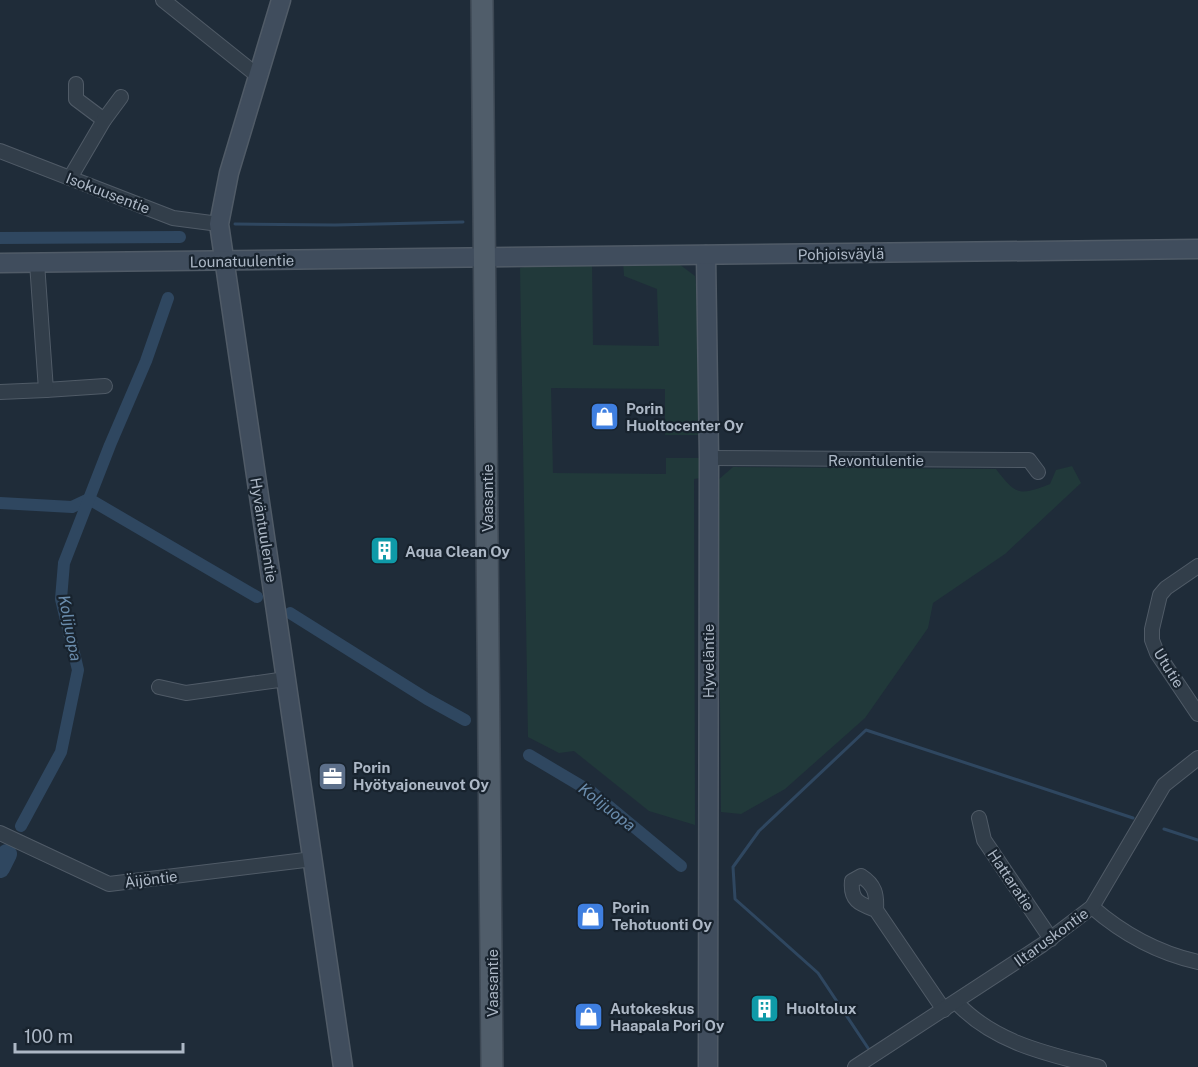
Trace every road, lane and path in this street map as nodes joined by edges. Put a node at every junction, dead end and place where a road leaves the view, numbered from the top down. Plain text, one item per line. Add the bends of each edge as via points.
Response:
1 (164, 0) edge
2 (281, 0) edge
3 (482, 0) edge
4 (258, 76) junction
5 (76, 84) dead end
6 (121, 97) dead end
7 (104, 120) junction
8 (0, 151) edge
9 (70, 178) junction
10 (219, 224) junction
11 (1198, 249) edge
12 (706, 255) junction
13 (484, 258) junction
14 (224, 261) junction
15 (0, 263) edge
16 (37, 263) junction
17 (105, 386) dead end
18 (46, 390) junction
19 (0, 392) edge
20 (709, 458) junction
21 (1038, 472) dead end
22 (1198, 566) edge
23 (286, 679) junction
24 (159, 687) dead end
25 (1198, 714) edge
26 (1198, 759) edge
27 (978, 818) dead end
28 (0, 832) edge
29 (313, 859) junction
30 (1092, 907) junction
31 (876, 910) dead end
32 (1051, 939) junction
33 (1198, 962) edge
34 (956, 1002) junction
35 (944, 1010) junction
36 (1080, 1064) edge
37 (343, 1067) edge
38 (492, 1067) edge
39 (708, 1067) edge
40 (855, 1067) edge
41 (1100, 1067) edge

1 - 4 street
2 - 4 street, Hyväntuulentie
3 - 13 main road, Vaasantie
4 - 10 street, Hyväntuulentie via 229,173
5 - 7 street via 76,99
6 - 7 street
7 - 9 street
8 - 9 street, Isokuusentie
9 - 10 street, Isokuusentie via 173,218
10 - 14 street, Hyväntuulentie
11 - 12 street, Pohjoisväylä
12 - 13 street, Pohjoisväylä
12 - 20 street, Hyveläntie
13 - 14 street, Lounatuulentie
13 - 38 main road, Vaasantie
14 - 16 street, Lounatuulentie
14 - 23 street, Hyväntuulentie
15 - 16 street, Lounatuulentie
16 - 18 street
17 - 18 street
18 - 19 street
20 - 21 street, Revontulentie via 1029,460
20 - 39 street, Hyveläntie
22 - 25 street, Ututie via 1160,595 1152,640
23 - 24 street via 186,693
23 - 29 street, Hyväntuulentie
26 - 30 street, Iltaruskontie via 1164,785
27 - 32 street, Hattaratie via 984,840
28 - 29 street, Äijöntie via 109,884
29 - 37 street, Hyväntuulentie
30 - 32 street, Iltaruskontie
30 - 33 street via 1135,939
31 - 35 street
32 - 34 street, Iltaruskontie
34 - 35 street, Iltaruskontie
34 - 36 street via 1000,1036
35 - 40 street, Iltaruskontie
36 - 41 street

